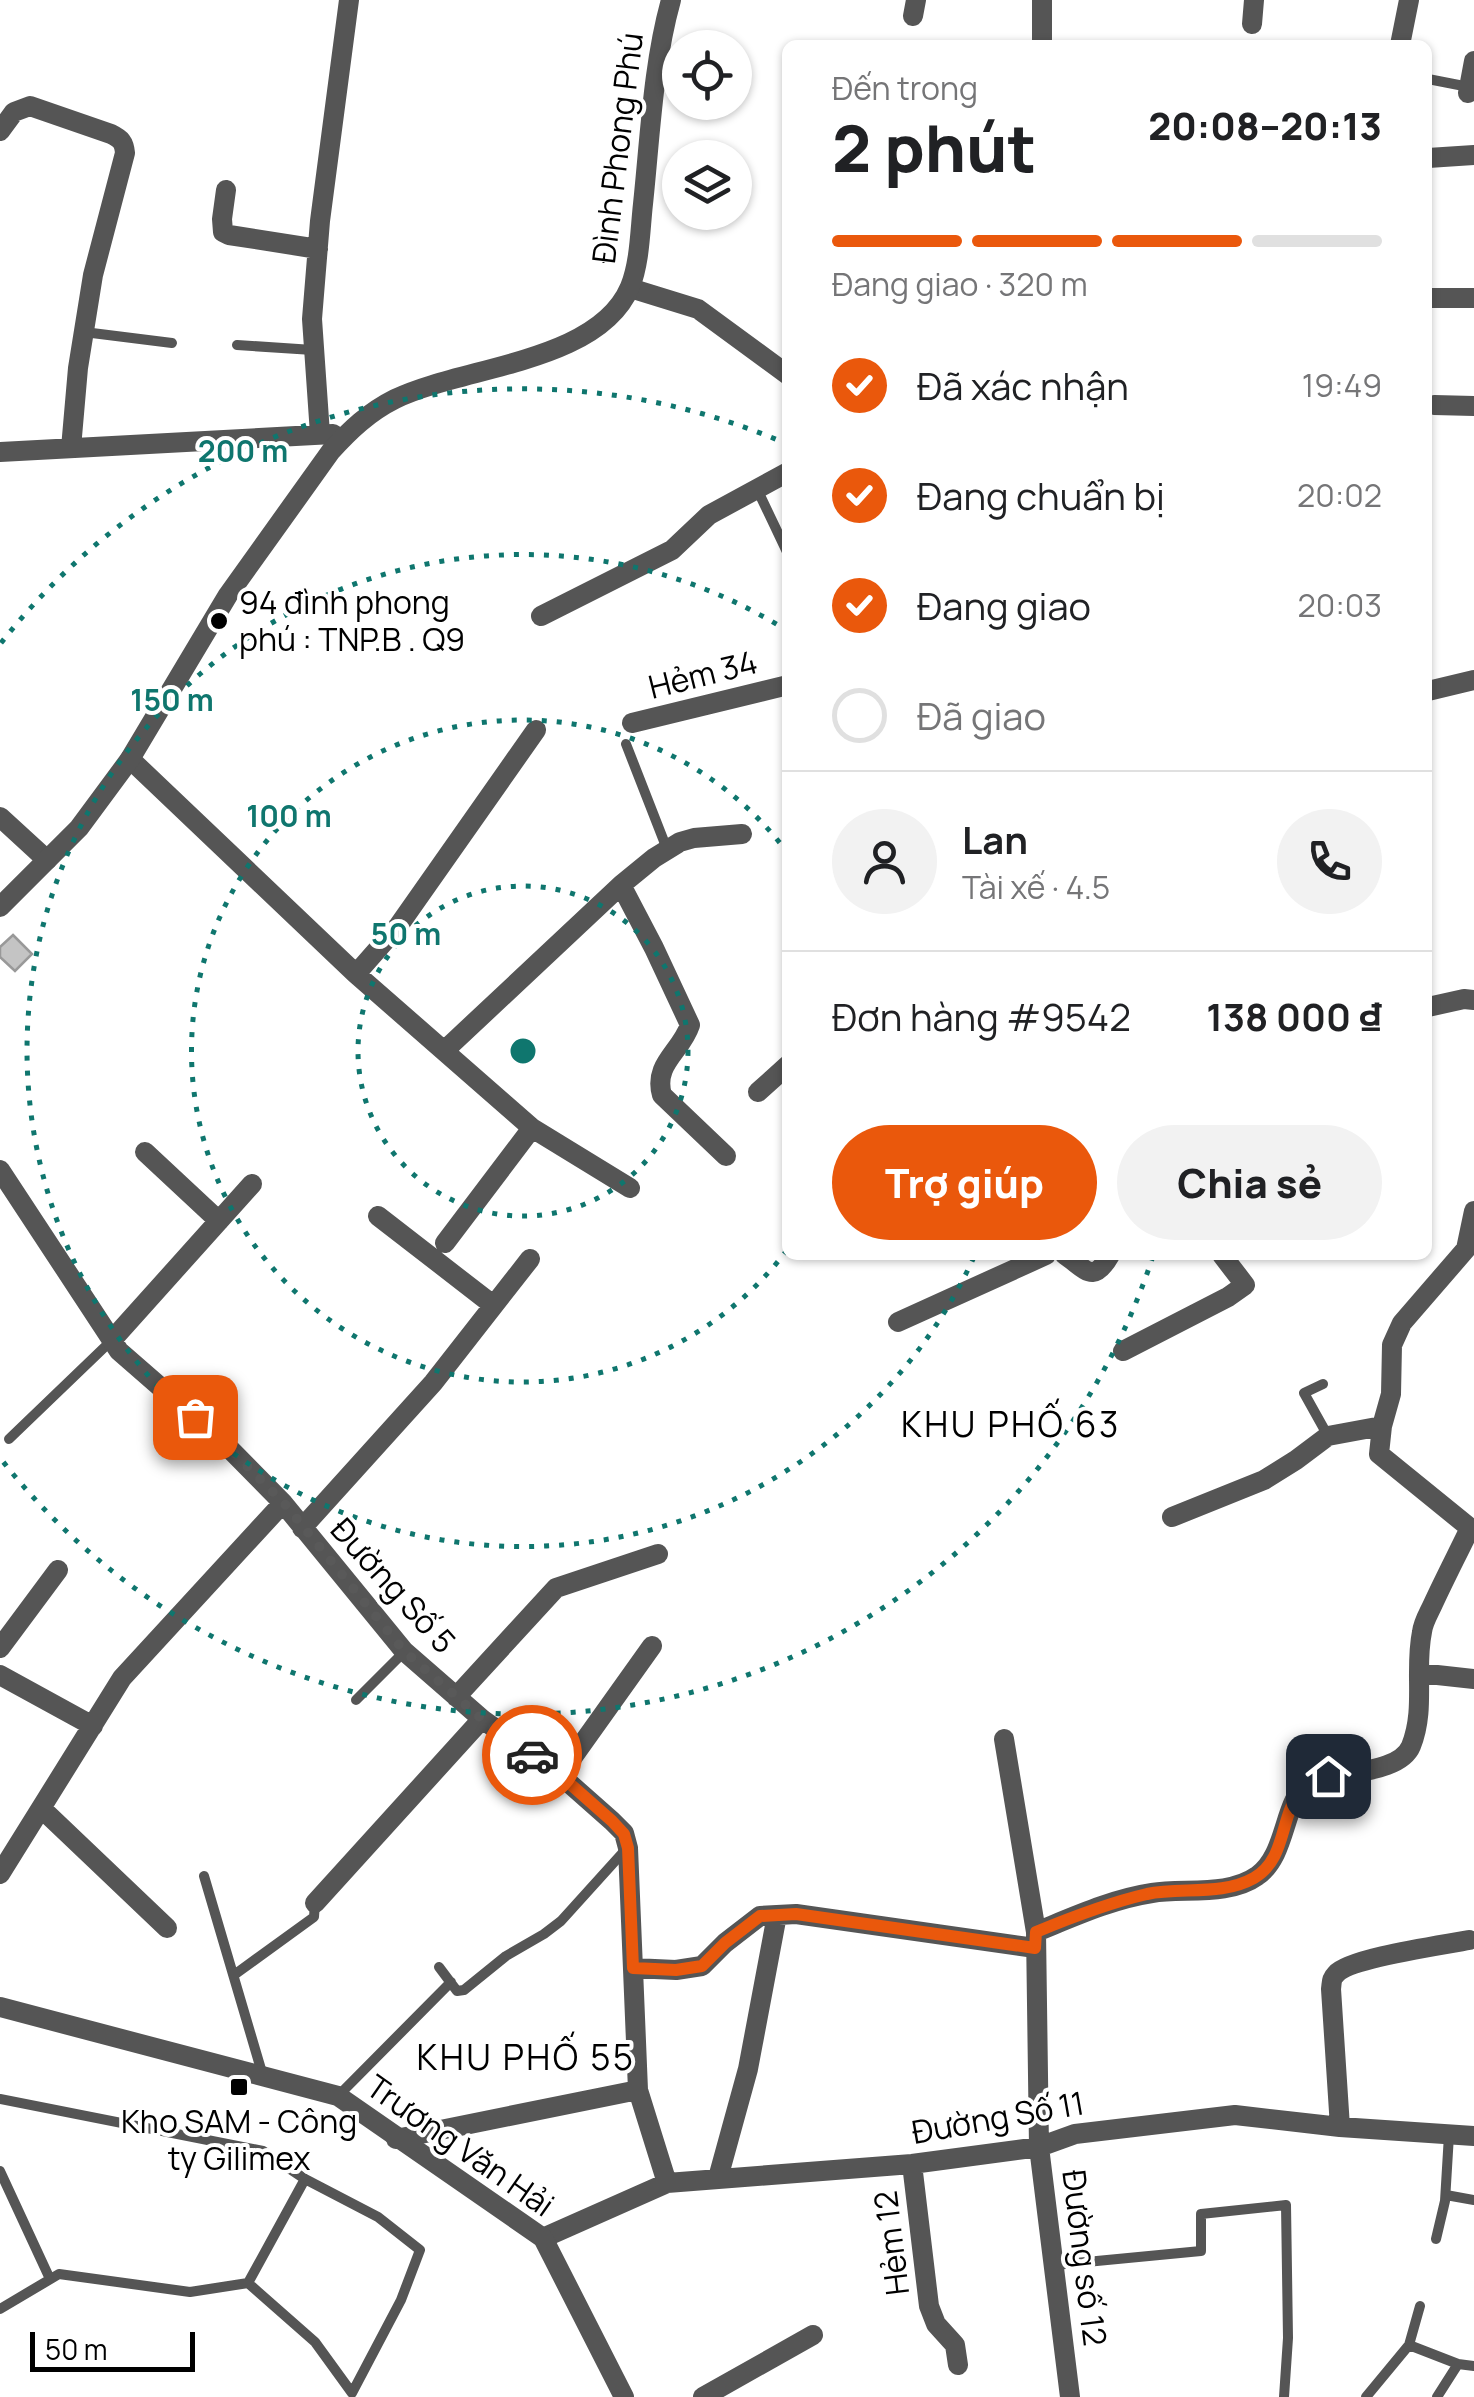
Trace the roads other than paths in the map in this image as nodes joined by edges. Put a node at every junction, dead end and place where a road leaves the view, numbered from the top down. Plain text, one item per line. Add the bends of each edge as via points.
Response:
1 (349, 0) edge
2 (671, 0) edge
3 (1042, 0) edge
4 (1254, 0) edge
5 (1409, 0) edge
6 (1252, 24) dead end
7 (1042, 40) edge
8 (1401, 40) edge
9 (1474, 60) edge
10 (1432, 81) edge
11 (1468, 90) joint
12 (0, 131) edge
13 (1474, 155) edge
14 (1432, 158) edge
15 (226, 190) dead end
16 (318, 249) junction
17 (630, 288) junction
18 (1432, 298) edge
19 (1474, 298) edge
20 (84, 332) junction
21 (172, 342) dead end
22 (237, 345) dead end
23 (314, 350) junction
24 (782, 371) edge
25 (1434, 405) dead end
26 (1474, 406) edge
27 (348, 433) junction
28 (320, 434) junction
29 (71, 448) junction
30 (0, 452) edge
31 (782, 475) edge
32 (757, 488) junction
33 (782, 541) edge
34 (541, 616) dead end
35 (1474, 680) edge
36 (782, 686) edge
37 (1432, 690) edge
38 (632, 722) dead end
39 (536, 730) dead end
40 (626, 744) dead end
41 (130, 759) junction
42 (0, 817) edge
43 (742, 834) dead end
44 (667, 848) junction
45 (47, 860) junction
46 (620, 884) junction
47 (0, 907) edge
48 (356, 974) junction
49 (1474, 1000) edge
50 (1432, 1006) edge
51 (444, 1051) junction
52 (782, 1070) edge
53 (758, 1092) dead end
54 (532, 1128) junction
55 (145, 1152) dead end
56 (726, 1156) dead end
57 (0, 1170) edge
58 (252, 1184) dead end
59 (630, 1188) dead end
60 (1474, 1211) edge
61 (378, 1216) dead end
62 (219, 1221) junction
63 (445, 1243) dead end
64 (530, 1259) dead end
65 (1035, 1260) edge
66 (1071, 1260) edge
67 (1107, 1260) edge
68 (1226, 1260) edge
69 (493, 1305) junction
70 (898, 1322) dead end
71 (112, 1340) junction
72 (1124, 1351) dead end
73 (1324, 1384) dead end
74 (1382, 1426) junction
75 (1328, 1436) junction
76 (9, 1439) dead end
77 (284, 1503) junction
78 (1172, 1517) dead end
79 (1472, 1526) edge
80 (302, 1528) junction
81 (658, 1554) dead end
82 (58, 1570) dead end
83 (652, 1646) dead end
84 (0, 1648) edge
85 (404, 1651) junction
86 (1419, 1674) junction
87 (0, 1675) edge
88 (1474, 1679) edge
89 (456, 1697) junction
90 (356, 1700) dead end
91 (482, 1719) junction
92 (92, 1726) junction
93 (1004, 1738) dead end
94 (560, 1775) junction
95 (41, 1808) junction
96 (628, 1848) junction
97 (0, 1874) edge
98 (204, 1876) dead end
99 (315, 1903) joint
100 (777, 1915) junction
101 (167, 1928) dead end
102 (1036, 1940) junction
103 (1469, 1940) dead end
104 (440, 1967) dead end
105 (633, 1968) junction
106 (234, 1976) junction
107 (451, 1982) junction
108 (0, 2007) edge
109 (264, 2076) junction
110 (638, 2090) junction
111 (338, 2096) junction
112 (0, 2100) edge
113 (1340, 2127) junction
114 (1449, 2135) junction
115 (1474, 2136) edge
116 (396, 2139) junction
117 (1039, 2147) junction
118 (912, 2164) junction
119 (0, 2171) edge
120 (305, 2178) junction
121 (718, 2178) junction
122 (667, 2183) junction
123 (1446, 2194) junction
124 (1474, 2200) edge
125 (542, 2238) junction
126 (1436, 2240) dead end
127 (1054, 2264) junction
128 (50, 2279) junction
129 (248, 2282) junction
130 (1420, 2306) dead end
131 (0, 2309) edge
132 (813, 2335) dead end
133 (1409, 2346) junction
134 (1458, 2364) junction
135 (958, 2366) dead end
136 (1474, 2366) edge
137 (624, 2397) edge
138 (704, 2397) edge
139 (1070, 2397) edge
140 (1284, 2397) edge
141 (1366, 2397) edge
142 (1437, 2397) edge

1 - 16 street
2 - 17 street, Đình Phong Phú
3 - 7 street
4 - 6 street
5 - 8 street
9 - 11 street
10 - 11 lane
12 - 20 street via 14,112 30,106 124,144
13 - 14 street
15 - 16 street via 224,232
16 - 23 street
17 - 24 street via 698,309
17 - 27 street, Đình Phong Phú via 610,318 587,335 398,397
18 - 19 street
20 - 21 lane
20 - 29 street
22 - 23 lane
23 - 28 street
25 - 26 street
27 - 28 street
27 - 41 street, Đình Phong Phú via 228,595
28 - 29 street
29 - 30 street
31 - 32 street
32 - 33 lane
32 - 34 street via 709,515 672,550
35 - 37 street
36 - 38 street, Hẻm 34
39 - 48 street via 399,925
40 - 44 lane
41 - 45 street, Đình Phong Phú
41 - 48 street
42 - 45 street
43 - 44 street
44 - 46 street
45 - 47 street, Đình Phong Phú
46 - 51 street
46 - 56 street via 690,1025 662,1070 662,1095
48 - 51 street
49 - 50 street
51 - 54 street
52 - 53 street
54 - 59 street
54 - 63 street
55 - 62 street
57 - 71 street, Đường Số 5
58 - 62 street
60 - 74 street via 1466,1249 1402,1323 1392,1345 1392,1394
61 - 69 street
62 - 71 street
64 - 69 street
65 - 70 street
66 - 67 street via 1093,1273
68 - 72 street via 1245,1286
69 - 80 street via 433,1383
71 - 76 lane
71 - 77 street, Đường Số 5
73 - 75 lane via 1304,1393
74 - 75 street
74 - 79 street via 1379,1454
75 - 78 street via 1264,1480
77 - 80 street, Đường Số 5
77 - 92 street via 122,1678
79 - 86 street via 1422,1630
80 - 85 street, Đường Số 5
81 - 89 street via 556,1588
82 - 84 street
83 - 94 street
85 - 89 street, Đường Số 5
85 - 90 lane
86 - 88 street
86 - 102 street via 1411,1748 1399,1762 1303,1787 1276,1855 1258,1876 1095,1908
87 - 92 street
89 - 91 street, Đường Số 5
91 - 94 street, Đường Số 5
91 - 99 street
92 - 95 street
93 - 102 street, Đường số 12
94 - 96 street, Đường Số 5 via 612,1821
95 - 97 street
95 - 101 street
96 - 105 street
96 - 107 lane via 544,1934 460,1992
98 - 106 lane
99 - 106 lane via 314,1916
100 - 102 street
100 - 105 street via 760,1916 702,1966
100 - 121 street via 748,2069
102 - 117 street, Đường số 12
103 - 113 street via 1354,1963 1336,1973
104 - 107 lane
105 - 110 street
106 - 109 lane
107 - 111 lane
108 - 109 street, Trương Văn Hải
109 - 111 street, Trương Văn Hải
110 - 116 street
110 - 122 street
111 - 116 street, Trương Văn Hải
112 - 120 lane via 263,2151
113 - 114 street, Đường Số 11
113 - 117 street, Đường Số 11 via 1235,2115 1074,2134
114 - 115 street, Đường Số 11
114 - 123 lane
116 - 125 street, Trương Văn Hải
117 - 118 street, Đường Số 11
117 - 127 street, Đường số 12
118 - 121 street, Đường Số 11
118 - 135 street, Hẻm 12 via 929,2306 955,2344
119 - 128 lane
120 - 129 lane
120 - 129 lane via 378,2217 420,2250 352,2392 315,2342
121 - 122 street, Đường Số 11
122 - 125 street, Đường Số 11
123 - 124 lane
123 - 126 lane
125 - 137 street, Trương Văn Hải
127 - 139 street, Đường số 12
127 - 140 lane via 1201,2251 1201,2214 1286,2205
128 - 129 lane via 59,2274 190,2292
128 - 131 lane
130 - 133 lane
132 - 138 street
133 - 134 lane
133 - 141 lane
134 - 136 lane
134 - 142 lane

